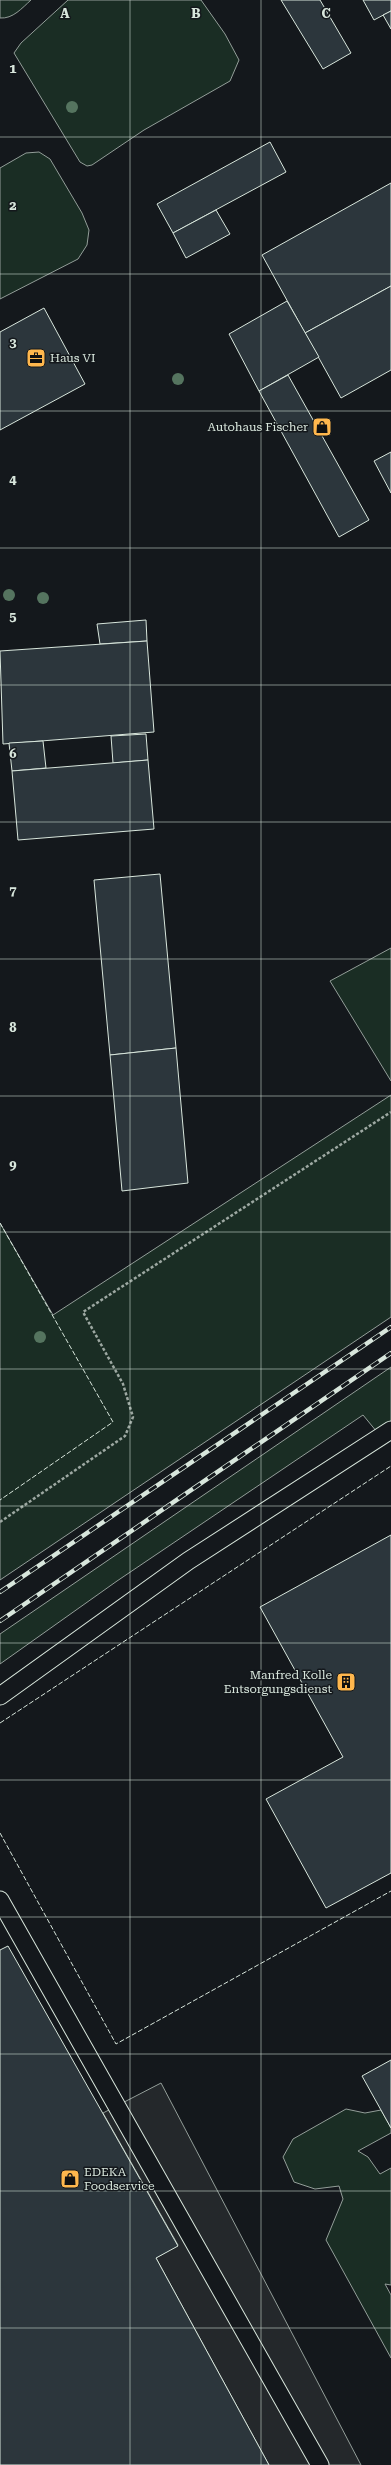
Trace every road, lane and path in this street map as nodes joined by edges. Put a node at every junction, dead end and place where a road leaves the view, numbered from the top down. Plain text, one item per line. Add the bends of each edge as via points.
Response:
1 (391, 1112) edge
2 (391, 1430) edge
3 (0, 1522) edge
4 (0, 1696) edge
5 (0, 1900) edge
6 (320, 2465) edge

1 - 3 path via 83,1312 123,1384 133,1417 125,1436
2 - 4 lane via 188,1561
5 - 6 lane

